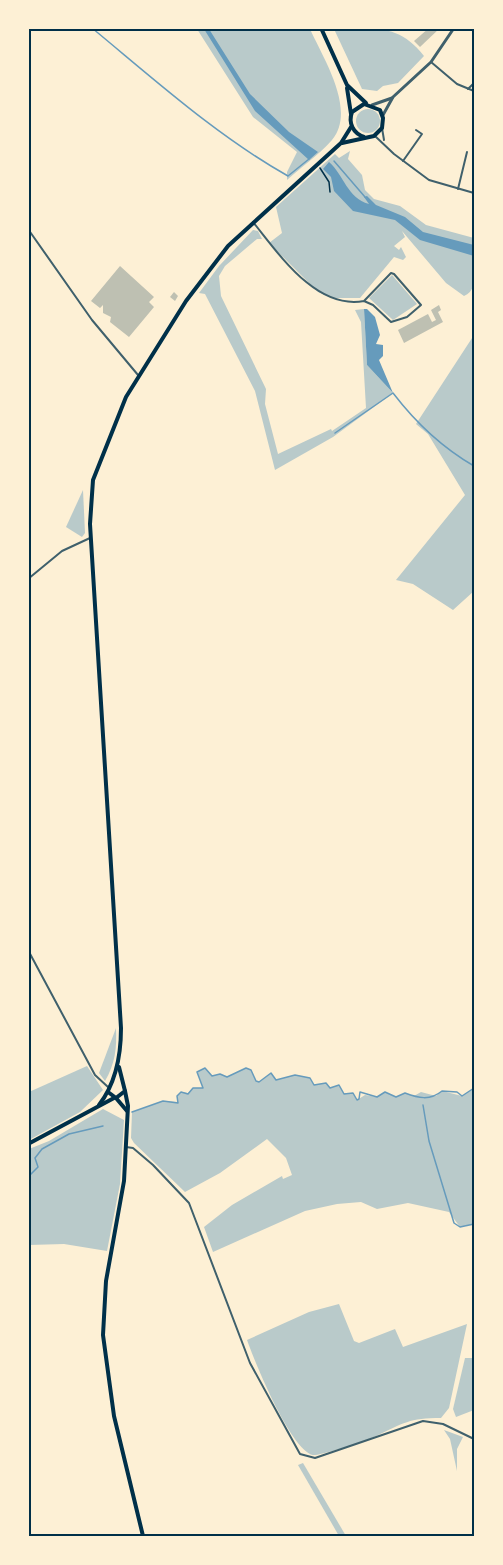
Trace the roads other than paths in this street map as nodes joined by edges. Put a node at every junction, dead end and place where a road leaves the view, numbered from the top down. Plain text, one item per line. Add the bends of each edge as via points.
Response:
1 (321, 28) edge
2 (454, 28) edge
3 (431, 62) junction
4 (474, 83) edge
5 (347, 85) junction
6 (468, 89) junction
7 (474, 91) edge
8 (393, 97) junction
9 (369, 104) junction
10 (351, 114) junction
11 (383, 115) junction
12 (351, 127) junction
13 (382, 128) junction
14 (416, 130) dead end
15 (374, 136) junction
16 (364, 137) junction
17 (341, 143) junction
18 (385, 143) junction
19 (468, 152) dead end
20 (403, 161) junction
21 (458, 189) junction
22 (474, 193) edge
23 (253, 222) junction
24 (28, 229) edge
25 (364, 301) junction
26 (138, 375) junction
27 (91, 537) junction
28 (28, 579) edge
29 (28, 950) edge
30 (119, 1063) junction
31 (111, 1083) junction
32 (123, 1083) junction
33 (108, 1089) junction
34 (125, 1091) junction
35 (115, 1098) junction
36 (99, 1105) junction
37 (127, 1111) junction
38 (28, 1144) edge
39 (126, 1147) junction
40 (474, 1439) edge
41 (143, 1536) edge

1 - 5 main road
2 - 3 street
3 - 6 street
3 - 8 street
4 - 6 street
5 - 9 main road
5 - 10 main road
6 - 7 street
8 - 9 street
8 - 11 street
9 - 10 main road via 359,105
9 - 11 main road
10 - 12 main road
11 - 13 main road
12 - 16 main road
12 - 17 main road
13 - 15 main road
13 - 18 street
14 - 20 street via 422,134
15 - 16 main road
15 - 18 street
16 - 17 main road
17 - 23 main road
18 - 20 street
19 - 21 street
20 - 21 street via 429,180
21 - 22 street
23 - 25 street via 278,255 318,290 342,303
23 - 26 main road via 220,254
24 - 26 street via 92,320
25 - 25 street via 391,273 421,305 407,317 391,322
26 - 27 main road via 93,480 89,503
27 - 28 street via 62,551
27 - 30 main road via 121,1018
29 - 33 street via 95,1075
30 - 31 main road
30 - 32 main road
31 - 32 main road
31 - 33 main road
32 - 34 main road
33 - 35 main road
33 - 36 main road
34 - 35 main road
34 - 37 main road
35 - 36 main road
35 - 37 main road
36 - 38 main road
37 - 39 main road
39 - 40 street via 133,1148 153,1165 189,1203 250,1363 300,1454 315,1458 423,1421 443,1424
39 - 41 main road via 122,1199 106,1281 103,1335 114,1416

